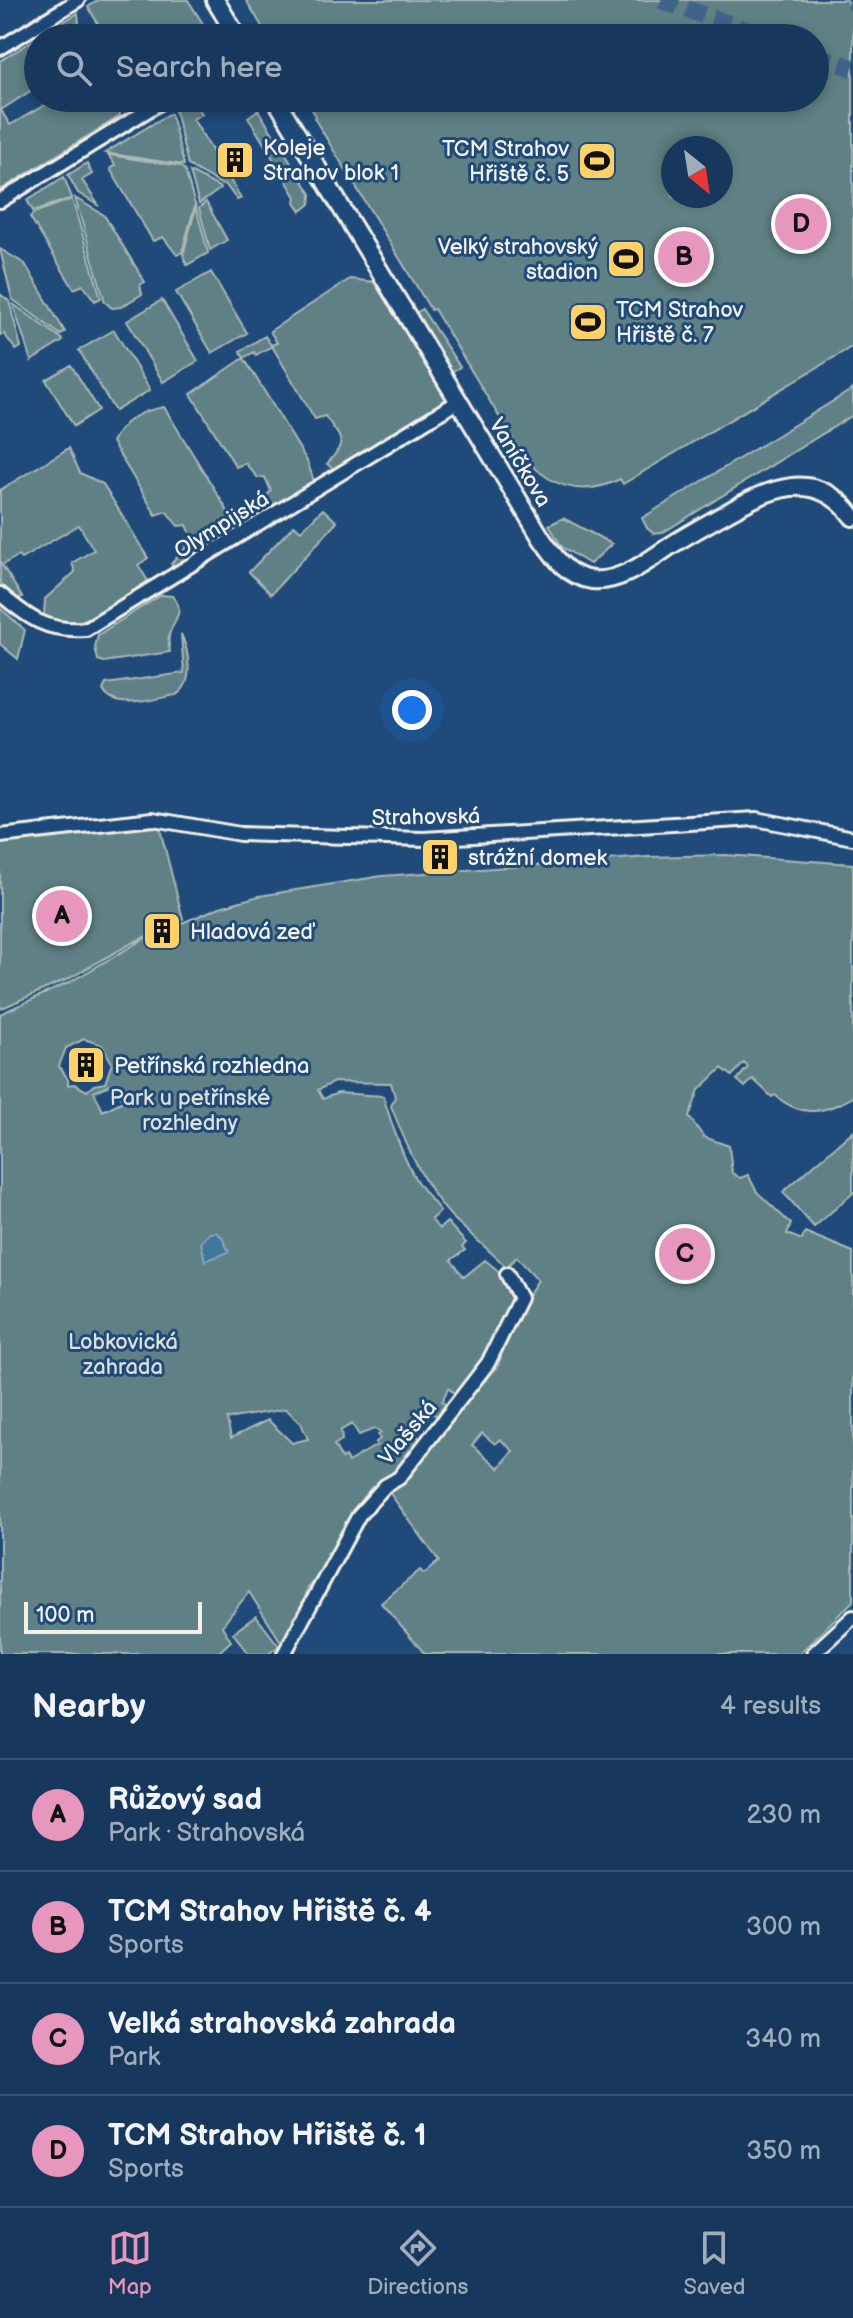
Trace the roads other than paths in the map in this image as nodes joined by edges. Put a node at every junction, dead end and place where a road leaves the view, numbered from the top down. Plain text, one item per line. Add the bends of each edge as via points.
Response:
1 (78, 0) edge
2 (215, 0) edge
3 (39, 24) edge
4 (230, 24) edge
5 (24, 33) edge
6 (0, 48) edge
7 (145, 112) edge
8 (284, 112) edge
9 (0, 201) edge
10 (459, 401) junction
11 (853, 517) edge
12 (0, 594) edge
13 (0, 836) edge
14 (853, 838) edge
15 (507, 1274) dead end
16 (853, 1617) edge
17 (284, 1654) edge
18 (813, 1654) edge

1 - 3 street
2 - 4 main road
5 - 6 street
7 - 9 street
8 - 10 main road, Vaníčkova
10 - 11 main road, Vaníčkova via 552,555 579,576 594,580 625,574 751,498 789,487 821,490
10 - 12 street, Olympijská via 86,629 50,627
13 - 14 street, Strahovská via 153,819 240,834 424,839 756,819
15 - 17 street, Vlašská via 520,1298 488,1363 399,1478 359,1515
16 - 18 street

